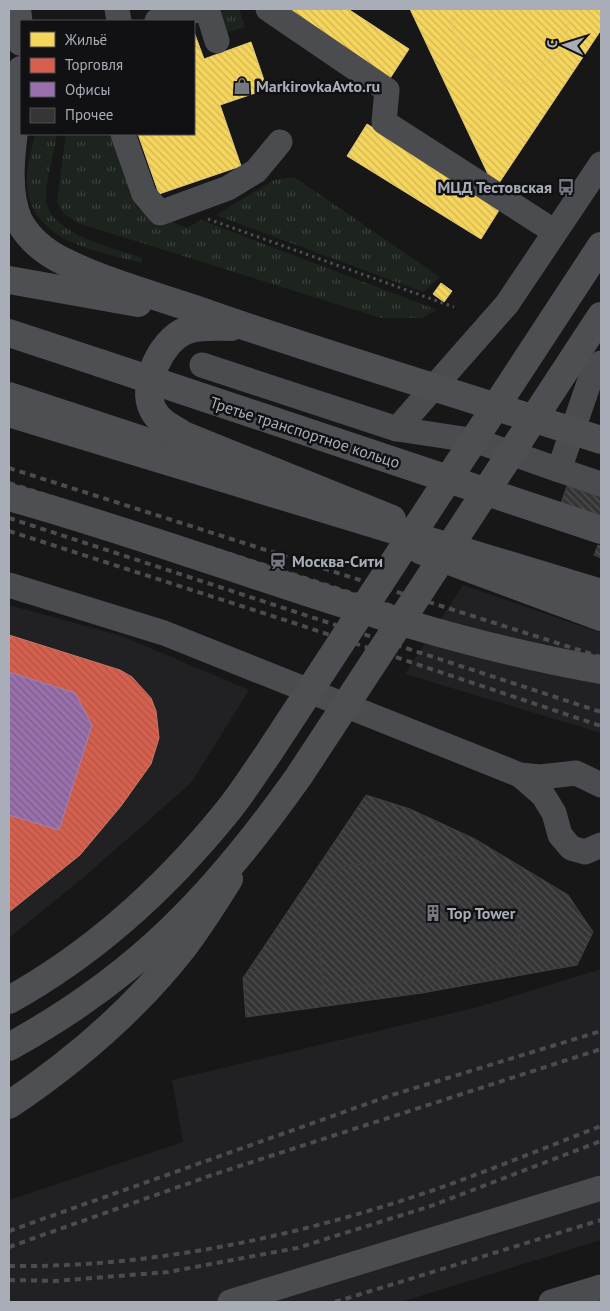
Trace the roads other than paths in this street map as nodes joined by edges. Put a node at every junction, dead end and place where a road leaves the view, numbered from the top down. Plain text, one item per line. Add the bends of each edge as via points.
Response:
1 (17, 9) edge
2 (268, 9) edge
3 (185, 10) edge
4 (160, 20) edge
5 (20, 34) edge
6 (217, 41) dead end
7 (20, 80) edge
8 (16, 121) junction
9 (123, 135) edge
10 (280, 142) dead end
11 (9, 150) edge
12 (601, 164) edge
13 (555, 232) junction
14 (601, 246) edge
15 (9, 280) edge
16 (601, 316) edge
17 (247, 328) junction
18 (9, 332) edge
19 (601, 363) edge
20 (202, 364) dead end
21 (9, 380) edge
22 (435, 388) junction
23 (9, 396) edge
24 (9, 413) edge
25 (9, 419) edge
26 (397, 429) junction
27 (572, 430) junction
28 (179, 432) junction
29 (601, 440) edge
30 (559, 470) junction
31 (601, 484) edge
32 (9, 496) edge
33 (365, 527) junction
34 (601, 530) edge
35 (9, 585) edge
36 (601, 593) edge
37 (601, 600) edge
38 (601, 617) edge
39 (601, 670) edge
40 (520, 775) junction
41 (601, 785) edge
42 (263, 827) junction
43 (601, 845) edge
44 (9, 1000) edge
45 (9, 1047) edge
46 (9, 1105) edge
47 (601, 1188) edge
48 (601, 1287) edge
49 (230, 1302) edge
50 (551, 1302) edge

1 - 5 main road
2 - 13 street via 387,90 384,122
3 - 4 street
3 - 6 street via 207,9
7 - 8 main road
8 - 11 main road
8 - 17 main road via 10,193 18,219 39,246 79,269
9 - 10 street via 144,194 160,213 228,188 256,171
12 - 13 street
13 - 22 street via 507,304
14 - 44 main road, bridge via 227,812 182,863 127,916 85,951
15 - 17 main road via 166,308
16 - 42 main road, bridge
17 - 22 main road
17 - 28 main road via 206,327 185,331 170,342 160,356 152,372 152,408 161,421
18 - 34 main road, Третье транспортное кольцо, bridge
19 - 27 street via 590,380
20 - 26 street
21 - 28 main road
22 - 26 street
22 - 27 main road
23 - 33 main road via 172,448
24 - 36 main road, bridge
25 - 33 main road
26 - 30 street via 477,441
27 - 29 main road
27 - 30 street
28 - 37 main road via 460,547
30 - 31 street
32 - 39 main road, bridge via 404,624 551,662
33 - 38 main road via 451,563
35 - 40 street via 164,633
40 - 41 street via 540,777 576,773
40 - 43 street via 543,795 554,813 560,835 571,848 585,852
42 - 45 main road, bridge via 192,911 154,947 110,984 55,1022
42 - 46 main road, bridge via 182,949 151,986 70,1059
47 - 49 street
48 - 50 street

